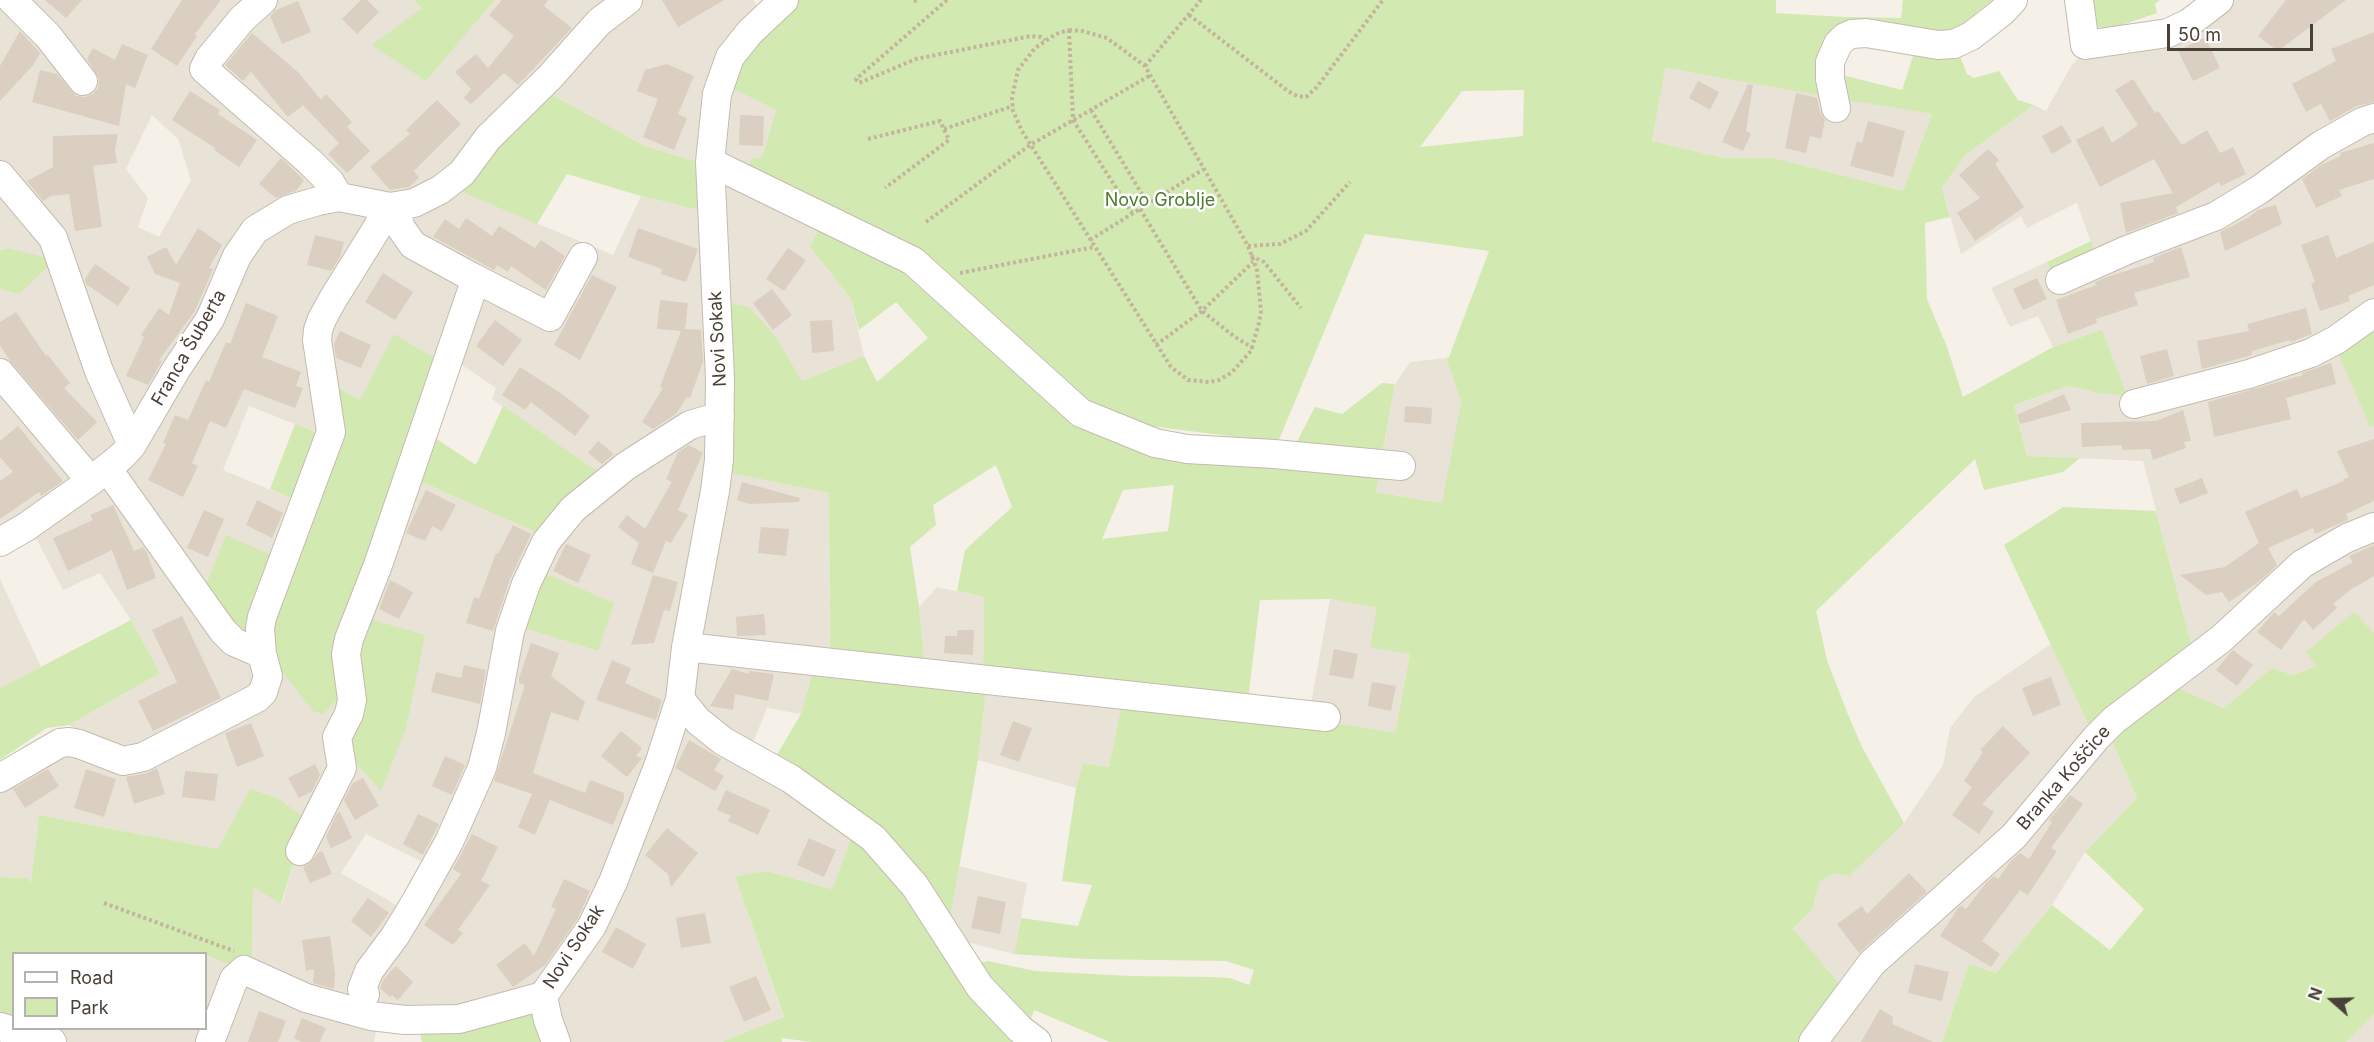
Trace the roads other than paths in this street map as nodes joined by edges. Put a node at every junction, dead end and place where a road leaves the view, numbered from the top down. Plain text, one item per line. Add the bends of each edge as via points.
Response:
1 (263, 0) edge
2 (628, 0) edge
3 (784, 0) edge
4 (2013, 0) edge
5 (2079, 0) edge
6 (2219, 0) edge
7 (17, 2) edge
8 (83, 81) dead end
9 (1836, 108) dead end
10 (2374, 118) edge
11 (710, 162) junction
12 (0, 175) edge
13 (339, 197) junction
14 (389, 207) junction
15 (583, 257) dead end
16 (470, 276) junction
17 (2060, 280) dead end
18 (2374, 313) edge
19 (0, 374) edge
20 (2134, 404) dead end
21 (720, 416) junction
22 (132, 445) junction
23 (1401, 466) dead end
24 (99, 475) junction
25 (2374, 527) edge
26 (0, 542) edge
27 (686, 646) junction
28 (262, 654) junction
29 (680, 699) junction
30 (1326, 717) dead end
31 (0, 778) edge
32 (300, 851) dead end
33 (365, 994) dead end
34 (543, 996) junction
35 (0, 1027) edge
36 (52, 1042) edge
37 (210, 1042) edge
38 (556, 1042) edge
39 (1037, 1042) edge
40 (1813, 1042) edge

1 - 13 street via 242,19 204,69 321,172
2 - 14 street, Franca Šuberta via 599,22 488,138 462,173 420,201
3 - 11 street, Novi Sokak via 730,57 717,94
4 - 9 street via 1971,36 1954,44 1866,33 1845,37 1830,63
5 - 6 street via 2085,45 2168,33 2189,23
7 - 8 street
10 - 17 street via 2321,145 2216,216
11 - 21 street, Novi Sokak
11 - 23 street via 913,261 1081,413 1155,443 1187,449
12 - 22 street via 52,238 99,371
13 - 14 street, Franca Šuberta
13 - 22 street, Franca Šuberta via 288,210 260,226 246,240 210,319
14 - 16 street via 413,244
14 - 28 street via 318,330 331,432 262,617
15 - 16 street via 550,317
16 - 32 street via 470,298 349,639 346,654 352,700 337,737 342,768
18 - 20 street via 2311,354
19 - 24 street
21 - 27 street, Novi Sokak via 715,491
21 - 33 street via 690,425 626,466 573,509 546,542 510,631 482,768 416,903 369,971 362,989
22 - 24 street, Franca Šuberta
24 - 26 street, Franca Šuberta
24 - 28 street via 223,631 234,642
25 - 40 street, Branka Koščice via 2302,564 2236,626 2114,720 2014,836 1872,963
27 - 29 street, Novi Sokak
27 - 30 street
28 - 31 street via 268,676 257,698 143,757 123,761 79,744 60,743
29 - 34 street, Novi Sokak via 613,882 592,926
29 - 39 street via 698,721 723,741 791,779 873,838 915,886 980,987
34 - 37 street, Novi Sokak via 459,1019 405,1020 371,1016 324,1003 248,970 234,979
34 - 38 street
35 - 36 street

